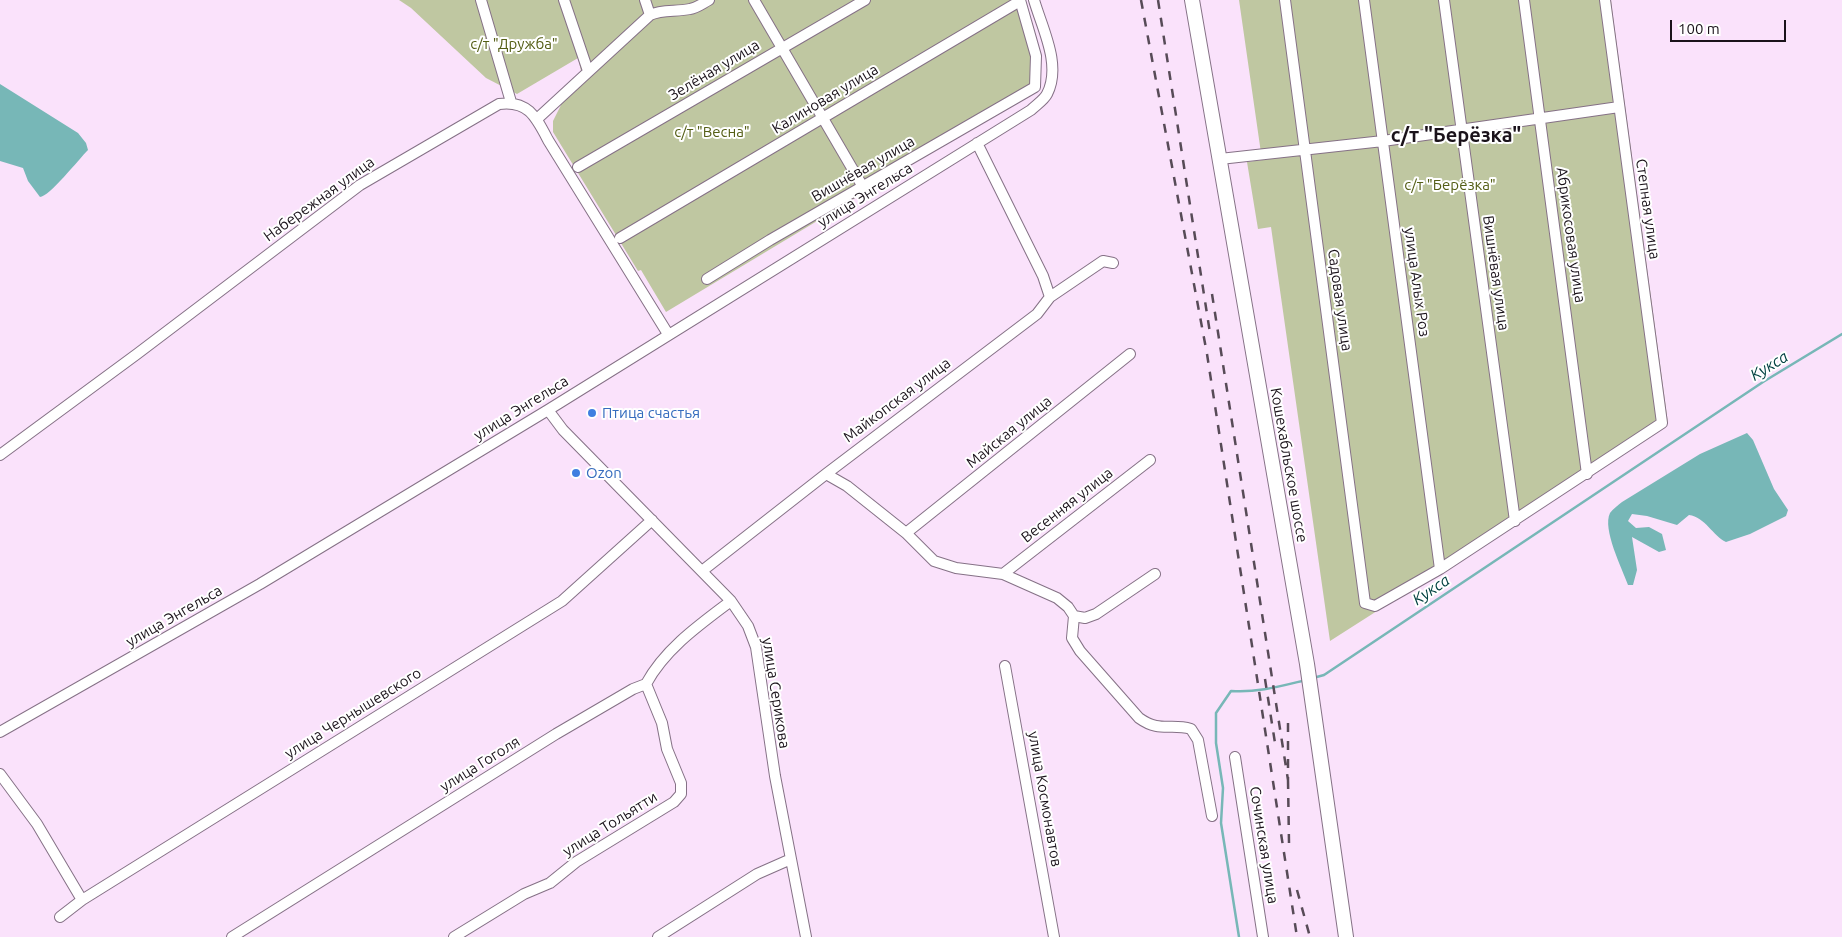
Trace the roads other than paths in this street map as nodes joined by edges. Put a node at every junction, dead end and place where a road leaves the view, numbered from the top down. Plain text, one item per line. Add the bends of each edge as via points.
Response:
1 (481, 0) edge
2 (564, 0) edge
3 (645, 0) edge
4 (709, 0) edge
5 (754, 0) edge
6 (865, 0) edge
7 (1034, 0) edge
8 (1192, 0) edge
9 (1285, 0) edge
10 (1364, 0) edge
11 (1444, 0) edge
12 (1524, 0) edge
13 (1605, 0) edge
14 (1020, 1) edge
15 (656, 9) edge
16 (782, 46) junction
17 (588, 71) junction
18 (511, 102) junction
19 (1619, 107) junction
20 (824, 118) junction
21 (537, 119) junction
22 (1540, 119) junction
23 (1461, 130) junction
24 (1383, 140) junction
25 (977, 143) junction
26 (1305, 150) junction
27 (1220, 159) junction
28 (578, 167) dead end
29 (863, 187) junction
30 (620, 238) dead end
31 (1113, 263) dead end
32 (707, 279) dead end
33 (1050, 297) junction
34 (668, 334) junction
35 (1130, 354) dead end
36 (548, 410) junction
37 (0, 455) edge
38 (1150, 460) dead end
39 (826, 474) junction
40 (1587, 474) junction
41 (652, 520) junction
42 (1515, 521) junction
43 (906, 533) junction
44 (1440, 569) junction
45 (702, 571) junction
46 (1003, 574) junction
47 (1155, 574) dead end
48 (730, 601) junction
49 (1074, 616) junction
50 (1005, 666) dead end
51 (646, 684) junction
52 (0, 732) edge
53 (1235, 757) dead end
54 (0, 774) edge
55 (1212, 816) dead end
56 (791, 859) junction
57 (82, 900) junction
58 (60, 917) dead end
59 (232, 937) edge
60 (454, 937) edge
61 (658, 937) edge
62 (806, 937) edge
63 (1054, 937) edge
64 (1263, 937) edge
65 (1346, 937) edge

1 - 18 street
2 - 17 street
3 - 15 street
4 - 15 street via 693,9 672,12
5 - 16 street
6 - 16 street, Зелёная улица
7 - 25 street, улица Энгельса via 1050,54 1052,73 1047,94 1031,110
8 - 27 main road, Кошехабльское шоссе
9 - 26 street, Садовая улица
10 - 24 street, улица Алых Роз
11 - 23 street, Вишнёвая улица
12 - 22 street, Абрикосовая улица
13 - 19 street, Степная улица
14 - 20 street, Калиновая улица
14 - 29 street, Вишнёвая улица via 1036,56 1035,87
15 - 17 street
16 - 20 street
16 - 28 street, Зелёная улица
17 - 21 street
18 - 21 street via 527,109
18 - 37 street, Набережная улица via 499,104 360,184
19 - 22 street
19 - 40 street, Степная улица via 1662,423
20 - 29 street
20 - 30 street, Калиновая улица
21 - 34 street
22 - 23 street
22 - 40 street, Абрикосовая улица
23 - 24 street
23 - 42 street, Вишнёвая улица
24 - 26 street
24 - 44 street, улица Алых Роз
25 - 33 street via 1043,276
25 - 34 street, улица Энгельса
26 - 27 street
26 - 44 street, Садовая улица via 1365,603 1375,606 1384,602
27 - 65 main road, Кошехабльское шоссе via 1307,664
29 - 32 street, Вишнёвая улица
31 - 33 street, Майкопская улица via 1103,261
33 - 39 street, Майкопская улица via 1037,314
34 - 36 street, улица Энгельса
35 - 43 street, Майская улица
36 - 41 street, улица Серикова via 563,430
36 - 52 street, улица Энгельса via 260,584
38 - 46 street, Весенняя улица
39 - 43 street via 847,486
39 - 45 street, Майкопская улица
40 - 42 street
41 - 45 street, улица Серикова
41 - 57 street, улица Чернышевского via 562,601
42 - 44 street
43 - 46 street via 934,561 956,568
45 - 48 street, улица Серикова
46 - 49 street via 1057,598
47 - 49 street via 1096,614 1085,618
48 - 51 street via 693,630 655,667
48 - 56 street, улица Серикова via 748,626 756,647
49 - 55 street via 1072,638 1080,651 1139,718 1150,725 1191,729 1198,740
50 - 63 street, улица Космонавтов
51 - 59 street, улица Гоголя via 633,688 556,734
51 - 60 street, улица Тольятти via 662,723 667,750 681,784 681,794 674,802 576,862 550,883 524,894
53 - 64 street, Сочинская улица
54 - 57 street via 37,824
56 - 61 street via 757,874
56 - 62 street, улица Серикова
57 - 58 street, улица Чернышевского

